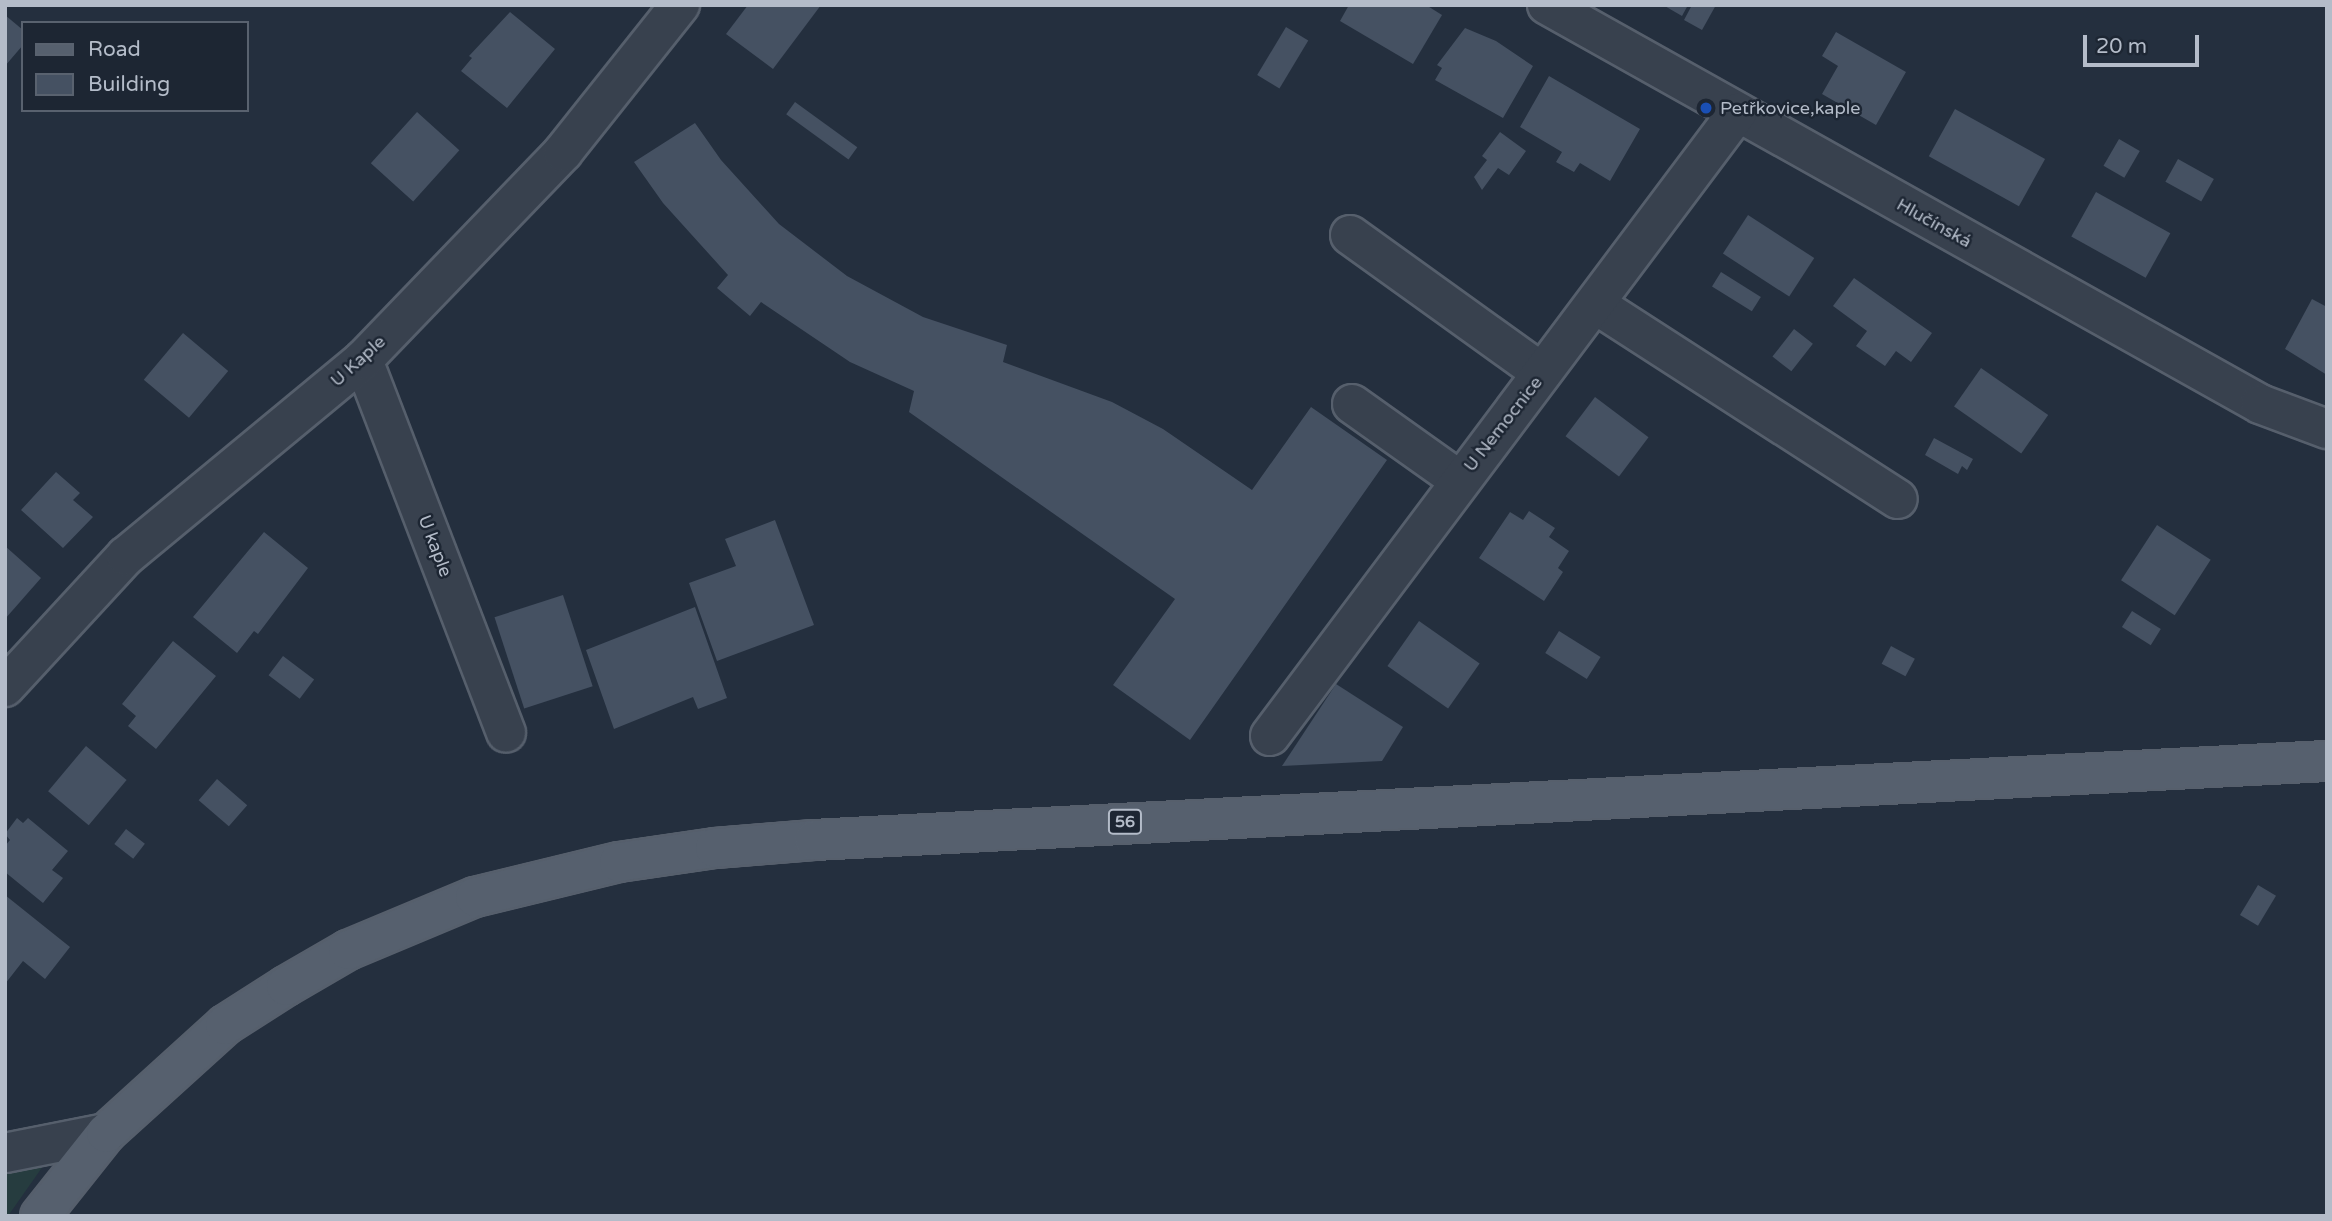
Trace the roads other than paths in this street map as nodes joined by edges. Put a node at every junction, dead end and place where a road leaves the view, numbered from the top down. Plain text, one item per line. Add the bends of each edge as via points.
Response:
1 (680, 5) edge
2 (1547, 5) edge
3 (1737, 113) junction
4 (1350, 235) dead end
5 (1595, 304) junction
6 (363, 360) junction
7 (1542, 373) junction
8 (1352, 404) dead end
9 (2327, 429) edge
10 (1459, 480) junction
11 (1898, 499) dead end
12 (5, 687) edge
13 (506, 733) dead end
14 (1270, 736) dead end
15 (2327, 761) edge
16 (106, 1133) junction
17 (5, 1153) edge
18 (40, 1216) edge

1 - 6 street, U Kaple via 563,152
2 - 3 street, Hlučínská
3 - 5 street, U Nemocnice
3 - 9 street, Hlučínská via 2260,404
4 - 7 street
5 - 7 street, U Nemocnice
5 - 11 street
6 - 12 street, U Kaple via 126,556
6 - 13 street, U kaple
7 - 10 street, U Nemocnice
8 - 10 street
10 - 14 street, U Nemocnice
15 - 16 main road, 56 via 814,840 619,862 475,897 348,950 225,1025
16 - 17 street
16 - 18 main road, 56

